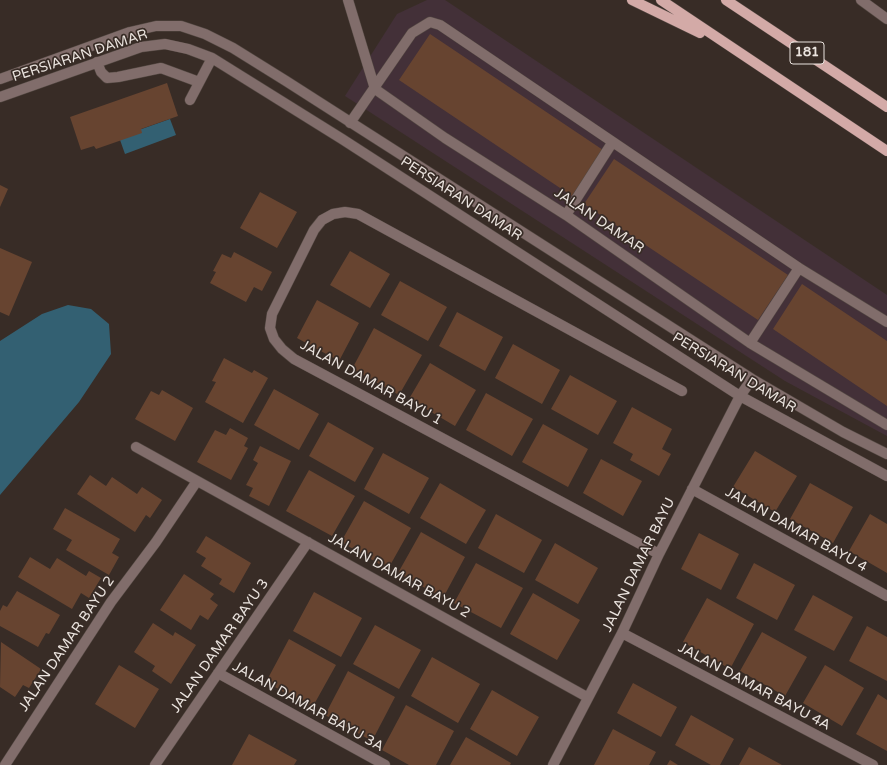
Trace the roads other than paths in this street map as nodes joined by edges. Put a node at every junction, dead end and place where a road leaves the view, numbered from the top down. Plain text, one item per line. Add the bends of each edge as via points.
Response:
1 (348, 0) edge
2 (632, 0) edge
3 (661, 0) edge
4 (726, 0) edge
5 (861, 0) edge
6 (887, 19) edge
7 (733, 49) junction
8 (212, 58) junction
9 (97, 62) junction
10 (0, 79) edge
11 (199, 82) junction
12 (375, 89) junction
13 (0, 97) edge
14 (190, 100) dead end
15 (887, 107) edge
16 (350, 123) junction
17 (612, 143) junction
18 (887, 151) edge
19 (566, 215) junction
20 (799, 268) junction
21 (887, 322) edge
22 (750, 342) junction
23 (752, 379) junction
24 (682, 391) dead end
25 (740, 396) junction
26 (887, 425) edge
27 (136, 447) dead end
28 (887, 454) edge
29 (887, 476) edge
30 (197, 481) junction
31 (692, 489) junction
32 (308, 542) junction
33 (659, 554) junction
34 (887, 596) edge
35 (622, 633) junction
36 (218, 673) junction
37 (587, 697) junction
38 (555, 764) edge
39 (5, 765) edge
40 (155, 765) edge
41 (385, 765) edge
42 (873, 765) edge

1 - 12 street
2 - 7 main road
3 - 7 main road, 181
4 - 15 main road, 181
5 - 6 street
7 - 18 main road, 181
8 - 9 street, PERSIARAN DAMAR via 165,44 141,47
8 - 11 street
8 - 25 street, PERSIARAN DAMAR
9 - 11 street via 107,78 161,68
9 - 13 street, PERSIARAN DAMAR
10 - 16 street, PERSIARAN DAMAR via 130,32 156,26 182,26 232,48
11 - 14 street
12 - 16 street
12 - 17 street via 412,34 430,22 440,25
12 - 19 street, JALAN DAMAR
16 - 23 street, PERSIARAN DAMAR
17 - 19 street
17 - 20 street
19 - 22 street, JALAN DAMAR
20 - 21 street
20 - 22 street
22 - 26 street, JALAN DAMAR
23 - 25 street, JALAN DAMAR BAYU
23 - 28 street, PERSIARAN DAMAR via 843,432
24 - 33 street, JALAN DAMAR BAYU 1 via 358,214 345,212 333,214 322,220 314,230 272,314 270,328 274,339 294,359
25 - 29 street, PERSIARAN DAMAR
25 - 31 street, JALAN DAMAR BAYU
27 - 30 street, JALAN DAMAR BAYU 2
30 - 32 street, JALAN DAMAR BAYU 2
30 - 39 street, JALAN DAMAR BAYU 2 via 156,542 110,602
31 - 33 street, JALAN DAMAR BAYU
31 - 34 street, JALAN DAMAR BAYU 4
32 - 36 street, JALAN DAMAR BAYU 3
32 - 37 street, JALAN DAMAR BAYU 2
33 - 35 street, JALAN DAMAR BAYU
35 - 37 street, JALAN DAMAR BAYU
35 - 42 street, JALAN DAMAR BAYU 4A
36 - 40 street, JALAN DAMAR BAYU 3
36 - 41 street, JALAN DAMAR BAYU 3A
37 - 38 street, JALAN DAMAR BAYU

